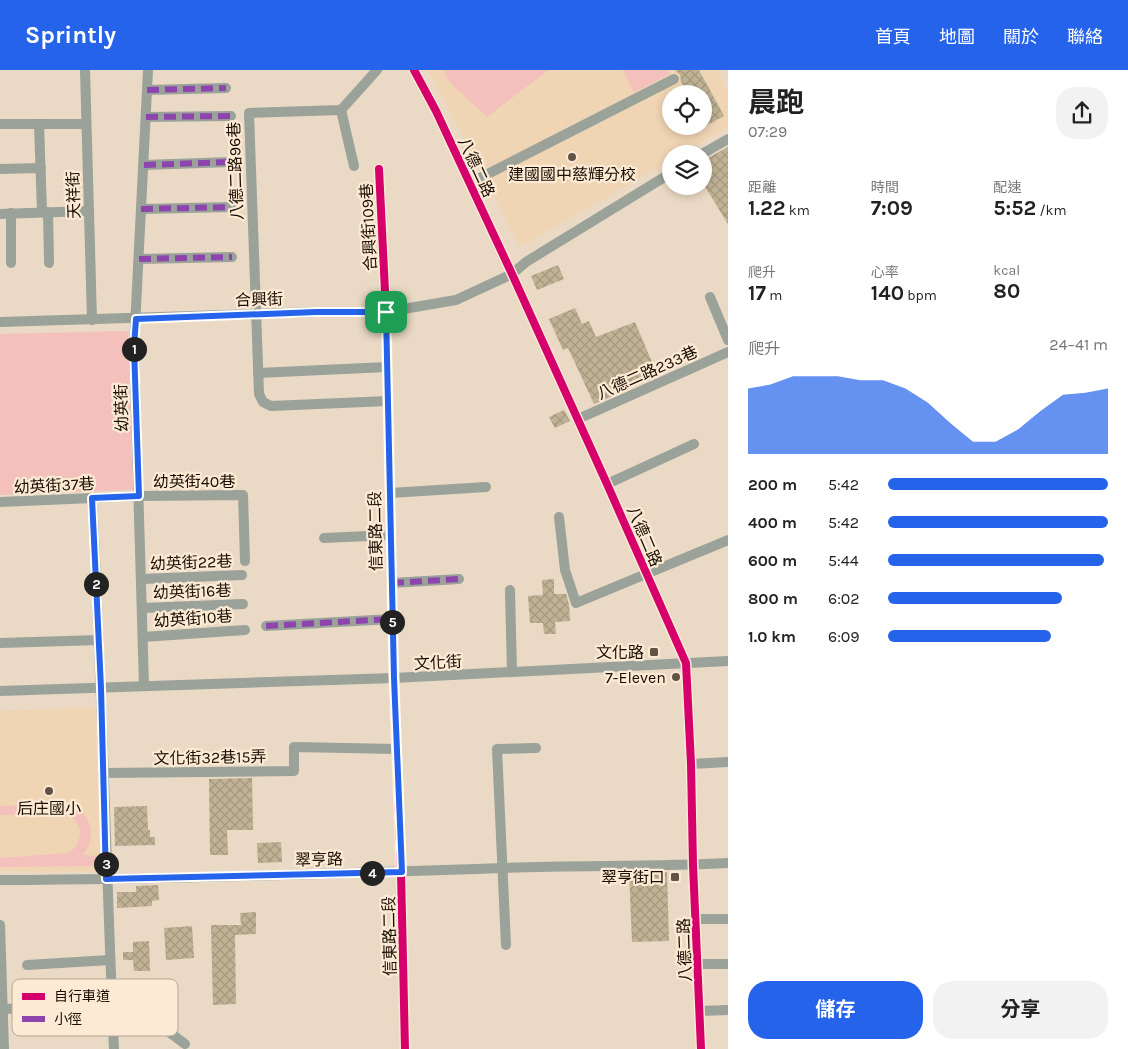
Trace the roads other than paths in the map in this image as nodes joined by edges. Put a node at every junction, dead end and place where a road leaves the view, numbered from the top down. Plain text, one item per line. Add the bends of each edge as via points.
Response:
1 (85, 70) edge
2 (148, 70) edge
3 (377, 70) edge
4 (414, 70) edge
5 (674, 79) dead end
6 (226, 88) dead end
7 (147, 90) junction
8 (341, 110) junction
9 (231, 116) dead end
10 (146, 117) junction
11 (0, 124) edge
12 (39, 124) junction
13 (86, 124) junction
14 (728, 138) edge
15 (712, 148) edge
16 (232, 162) dead end
17 (144, 165) junction
18 (354, 166) dead end
19 (41, 168) junction
20 (0, 169) edge
21 (379, 169) dead end
22 (662, 179) edge
23 (470, 183) junction
24 (232, 207) dead end
25 (141, 209) junction
26 (89, 210) junction
27 (45, 212) junction
28 (5, 213) edge
29 (232, 257) dead end
30 (139, 259) junction
31 (49, 263) dead end
32 (11, 264) dead end
33 (512, 274) junction
34 (710, 297) dead end
35 (386, 312) junction
36 (256, 314) junction
37 (136, 319) junction
38 (92, 320) junction
39 (0, 322) edge
40 (728, 340) edge
41 (728, 352) edge
42 (387, 367) junction
43 (258, 373) junction
44 (388, 401) junction
45 (578, 419) junction
46 (694, 444) dead end
47 (607, 484) junction
48 (486, 487) dead end
49 (390, 493) junction
50 (139, 496) junction
51 (92, 498) junction
52 (0, 502) edge
53 (559, 518) dead end
54 (391, 535) junction
55 (324, 538) dead end
56 (728, 540) edge
57 (245, 561) dead end
58 (646, 573) junction
59 (242, 576) dead end
60 (142, 579) junction
61 (459, 579) dead end
62 (392, 583) junction
63 (510, 590) dead end
64 (243, 604) dead end
65 (142, 608) junction
66 (392, 618) junction
67 (266, 626) dead end
68 (245, 630) dead end
69 (143, 636) junction
70 (99, 640) junction
71 (0, 643) edge
72 (728, 661) edge
73 (686, 663) junction
74 (512, 672) junction
75 (394, 678) junction
76 (144, 686) junction
77 (101, 688) junction
78 (0, 691) edge
79 (396, 748) junction
80 (536, 748) dead end
81 (728, 762) edge
82 (691, 764) junction
83 (102, 773) junction
84 (728, 863) edge
85 (693, 865) junction
86 (503, 868) junction
87 (402, 872) junction
88 (106, 879) junction
89 (0, 880) edge
90 (728, 918) edge
91 (696, 919) junction
92 (0, 925) edge
93 (506, 946) dead end
94 (110, 960) junction
95 (698, 964) junction
96 (728, 964) edge
97 (27, 965) dead end
98 (111, 979) edge
99 (2, 1009) edge
100 (728, 1010) edge
101 (700, 1011) junction
102 (113, 1036) edge
103 (174, 1036) edge
104 (185, 1044) dead end
105 (4, 1049) edge
106 (114, 1049) edge
107 (405, 1049) edge
108 (701, 1049) edge

1 - 13 street, 天祥街
2 - 7 street, 幼英街
3 - 8 street
4 - 23 street, 八德二路
5 - 23 street
6 - 7 street
7 - 10 street, 幼英街
8 - 18 street
8 - 36 street, 八德二路96巷 via 249,113
9 - 10 street
10 - 17 street, 幼英街
11 - 12 street
12 - 13 street
12 - 19 street
13 - 26 street, 天祥街
14 - 15 street
16 - 17 street
17 - 25 street, 幼英街
19 - 20 street
19 - 27 street
21 - 35 street, 合興街109巷
22 - 33 street, 合興街 via 526,262
23 - 33 street, 八德二路
24 - 25 street
25 - 30 street, 幼英街
26 - 27 street
26 - 38 street, 天祥街
27 - 28 street
27 - 31 street
28 - 32 street
29 - 30 street
30 - 37 street, 幼英街
33 - 35 street, 合興街 via 456,300
33 - 45 street, 八德二路
34 - 40 street
35 - 36 street, 合興街
35 - 42 street, 信東路二段
36 - 37 street, 合興街
36 - 43 street
37 - 38 street, 合興街
37 - 50 street, 幼英街
38 - 39 street, 合興街
41 - 45 street, 八德二路233巷
42 - 43 street
42 - 44 street, 信東路二段
43 - 44 street via 263,402 271,406
44 - 49 street, 信東路二段
45 - 47 street, 八德二路
46 - 47 street
47 - 58 street, 八德二路
48 - 49 street
49 - 54 street, 信東路二段
50 - 51 street, 幼英街37巷
50 - 57 street, 幼英街40巷 via 243,495
50 - 60 street, 幼英街
51 - 52 street, 幼英街37巷
51 - 70 street
53 - 58 street via 565,570 576,604
54 - 55 street
54 - 62 street, 信東路二段
56 - 58 street
58 - 73 street, 八德二路
59 - 60 street, 幼英街22巷
60 - 65 street, 幼英街
61 - 62 street
62 - 66 street, 信東路二段
63 - 74 street
64 - 65 street, 幼英街16巷
65 - 69 street, 幼英街
66 - 67 street
66 - 75 street, 信東路二段
68 - 69 street, 幼英街10巷
69 - 76 street, 幼英街
70 - 71 street
70 - 77 street
72 - 73 street, 文化街
73 - 74 street, 文化街
73 - 82 street, 八德二路
74 - 75 street, 文化街
75 - 76 street, 文化街
75 - 79 street, 信東路二段
76 - 77 street, 文化街
77 - 78 street, 文化街
77 - 83 street
79 - 83 street, 文化街32巷15弄 via 294,747 294,771
79 - 87 street, 信東路二段
80 - 86 street via 497,749
81 - 82 street
82 - 85 street, 八德二路
83 - 88 street
84 - 85 street, 翠亨路
85 - 86 street, 翠亨路
85 - 91 street, 八德二路
86 - 87 street, 翠亨路
86 - 93 street
87 - 88 street, 翠亨路
87 - 107 street, 信東路二段
88 - 89 street, 翠亨路
88 - 94 street
90 - 91 street
91 - 95 street, 八德二路
92 - 99 street
94 - 97 street
94 - 98 street
95 - 96 street
95 - 101 street, 八德二路
99 - 105 street
100 - 101 street
101 - 108 street, 八德二路
102 - 106 street
103 - 104 street

